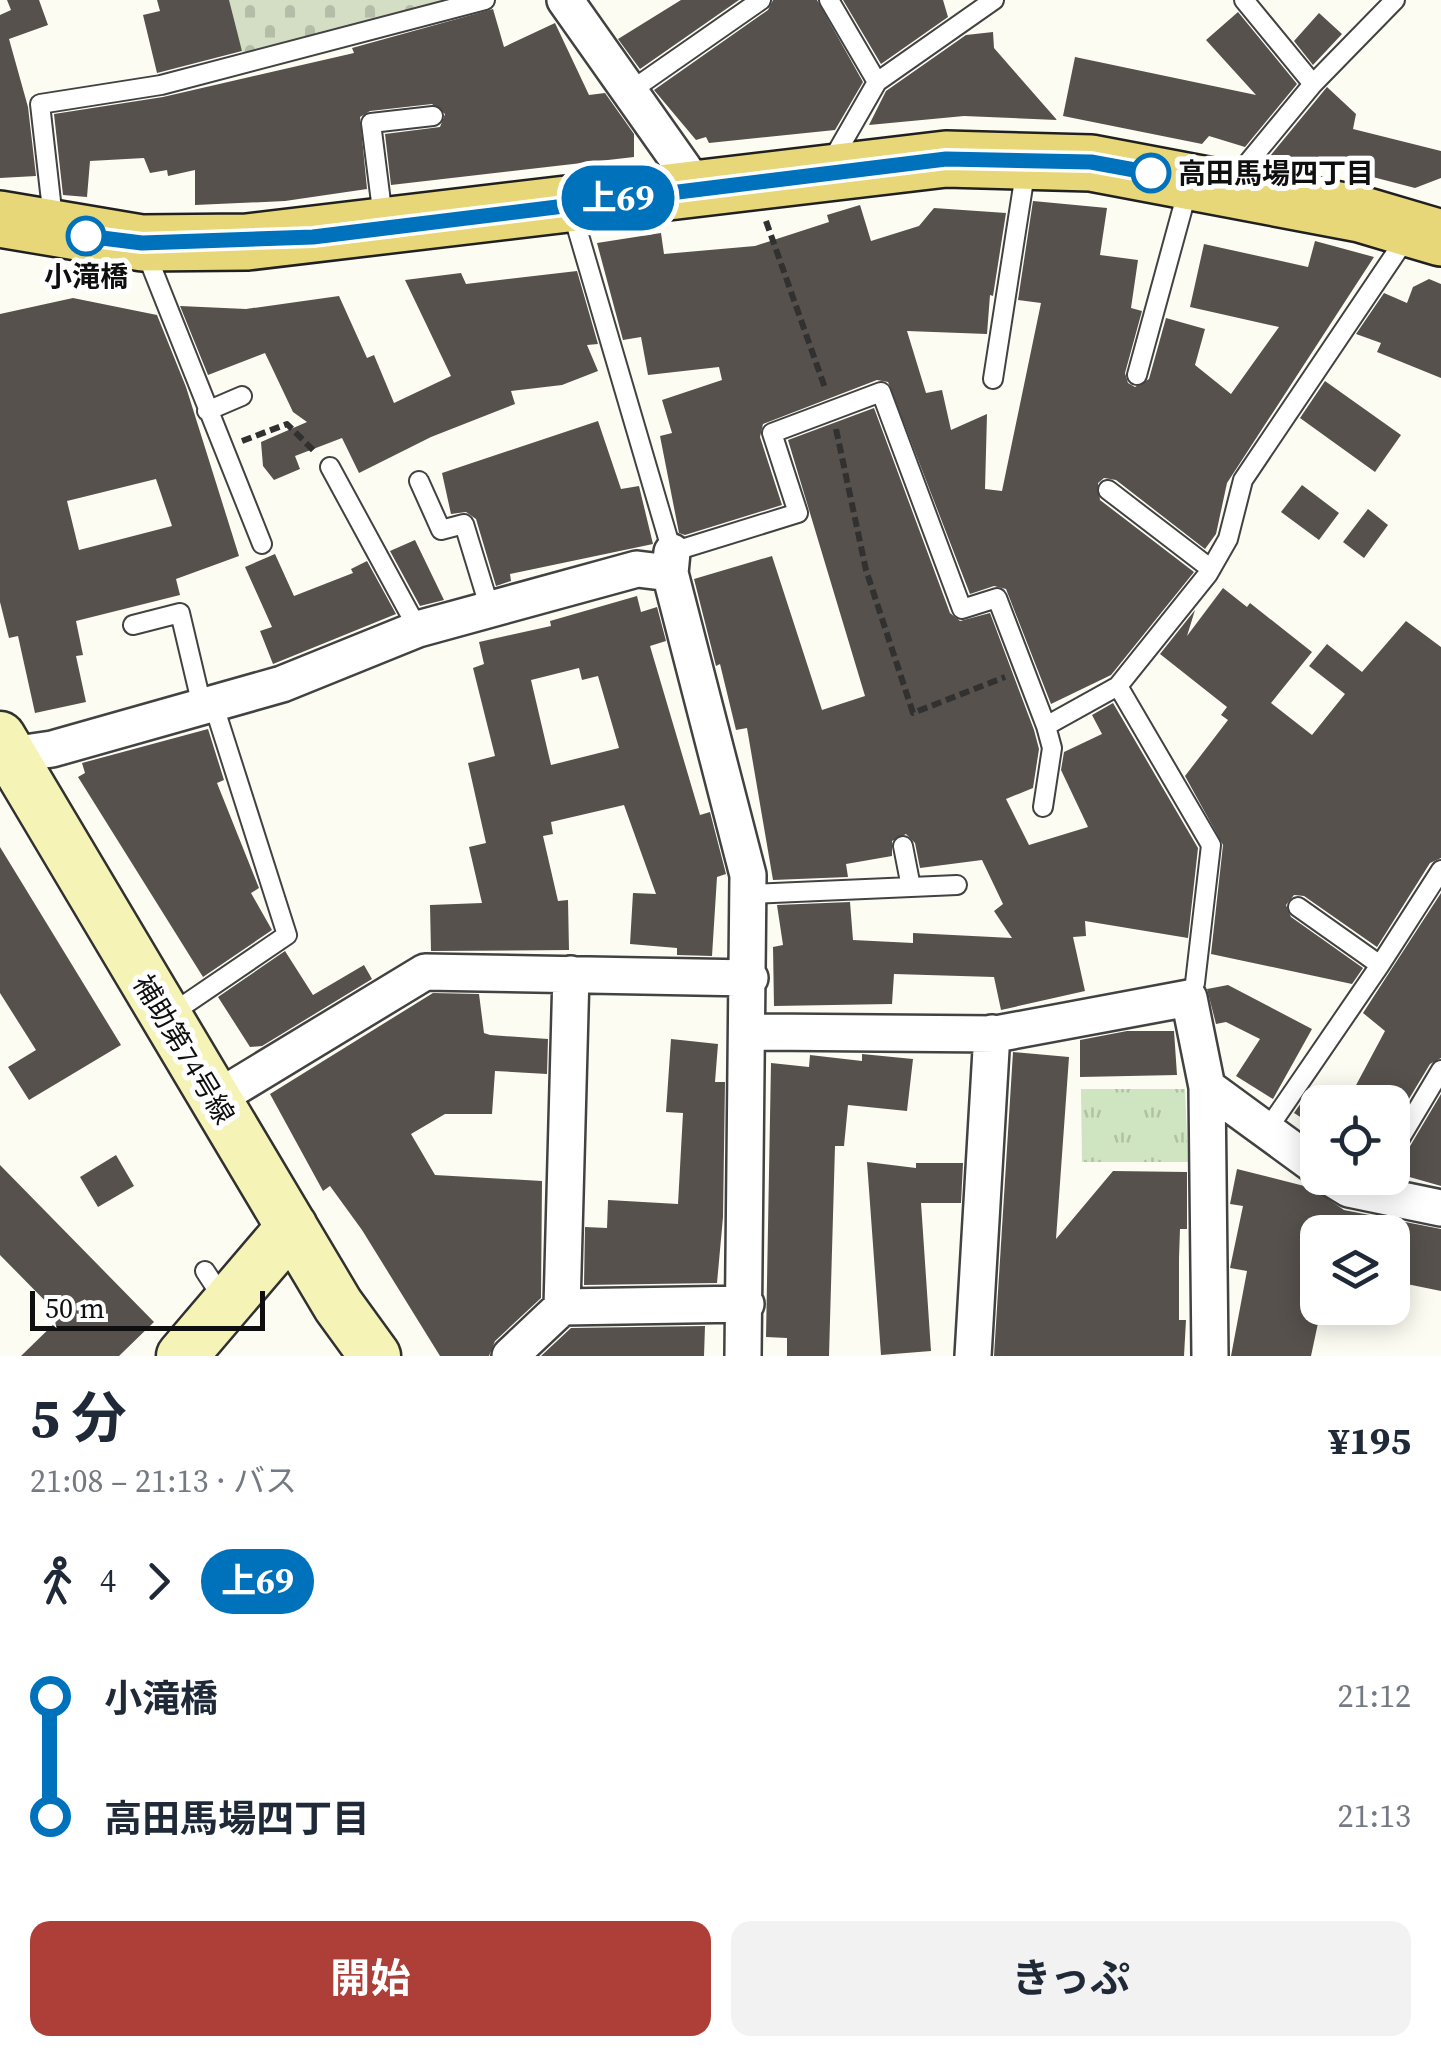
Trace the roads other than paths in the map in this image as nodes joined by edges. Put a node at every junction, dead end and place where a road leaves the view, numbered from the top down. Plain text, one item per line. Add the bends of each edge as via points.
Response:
1 (485, 0) edge
2 (565, 0) edge
3 (761, 0) edge
4 (829, 0) edge
5 (1244, 0) edge
6 (1395, 0) edge
7 (987, 7) edge
8 (876, 82) junction
9 (1313, 84) junction
10 (630, 92) junction
11 (433, 116) dead end
12 (1026, 161) junction
13 (825, 172) junction
14 (1210, 183) junction
15 (697, 187) junction
16 (570, 203) junction
17 (22, 224) edge
18 (384, 228) junction
19 (1432, 228) edge
20 (142, 243) junction
21 (1137, 375) dead end
22 (993, 379) dead end
23 (242, 396) dead end
24 (207, 411) junction
25 (330, 467) road end
26 (419, 481) dead end
27 (1108, 490) dead end
28 (262, 544) dead end
29 (671, 562) junction
30 (1211, 568) junction
31 (490, 610) junction
32 (133, 625) dead end
33 (418, 629) junction
34 (1118, 686) junction
35 (208, 705) junction
36 (1046, 726) junction
37 (4, 750) edge
38 (1044, 807) dead end
39 (903, 846) dead end
40 (1441, 870) edge
41 (958, 885) dead end
42 (912, 887) junction
43 (749, 894) junction
44 (1298, 907) dead end
45 (1380, 964) junction
46 (572, 974) junction
47 (750, 978) junction
48 (1189, 998) junction
49 (166, 1018) junction
50 (749, 1032) junction
51 (992, 1033) junction
52 (1441, 1070) edge
53 (1207, 1087) junction
54 (214, 1100) junction
55 (1410, 1122) edge
56 (1266, 1133) junction
57 (1300, 1156) edge
58 (1401, 1195) edge
59 (1441, 1208) edge
60 (292, 1227) junction
61 (746, 1304) junction
62 (562, 1307) junction
63 (182, 1356) edge
64 (376, 1356) edge
65 (510, 1356) edge
66 (744, 1356) edge
67 (972, 1356) edge
68 (1210, 1356) edge

1 - 17 lane via 161,84 40,104 51,201
2 - 10 street
3 - 10 lane
4 - 8 lane
5 - 9 lane
6 - 9 lane
7 - 8 lane
8 - 13 lane
9 - 14 lane
10 - 15 street
11 - 18 lane via 371,123
12 - 13 main road via 946,159
12 - 14 main road via 1091,162
12 - 22 lane
13 - 15 main road
14 - 19 main road
14 - 21 lane
15 - 16 main road
16 - 18 main road
16 - 29 lane
17 - 20 main road
18 - 20 main road via 247,242
19 - 30 lane via 1243,480 1228,539
20 - 24 lane
23 - 24 lane
24 - 28 lane
25 - 33 lane
26 - 31 lane via 441,530 464,524
27 - 30 lane
29 - 31 street
29 - 36 lane via 798,512 772,434 881,392 962,609 997,598
29 - 43 street
30 - 34 lane
31 - 33 street
32 - 35 lane via 180,613
33 - 35 street via 282,684
34 - 36 lane
34 - 48 lane via 1210,845
35 - 37 street via 52,748
35 - 49 lane via 287,935
36 - 38 lane via 1052,748
37 - 49 street, 補助第74号線
39 - 42 lane
40 - 45 lane
41 - 42 lane
42 - 43 lane
43 - 47 street
44 - 45 lane
45 - 56 lane
46 - 47 street
46 - 54 street via 426,972
46 - 62 street
47 - 50 street
48 - 51 street
48 - 53 street
49 - 54 street, 補助第74号線
50 - 51 street
50 - 61 street
51 - 67 street
52 - 55 lane
53 - 56 street
53 - 68 street
54 - 60 street, 補助第74号線
56 - 57 street
58 - 59 street
60 - 63 street via 216,1287
60 - 64 street, 補助第74号線
61 - 62 street
61 - 66 street
62 - 65 street

